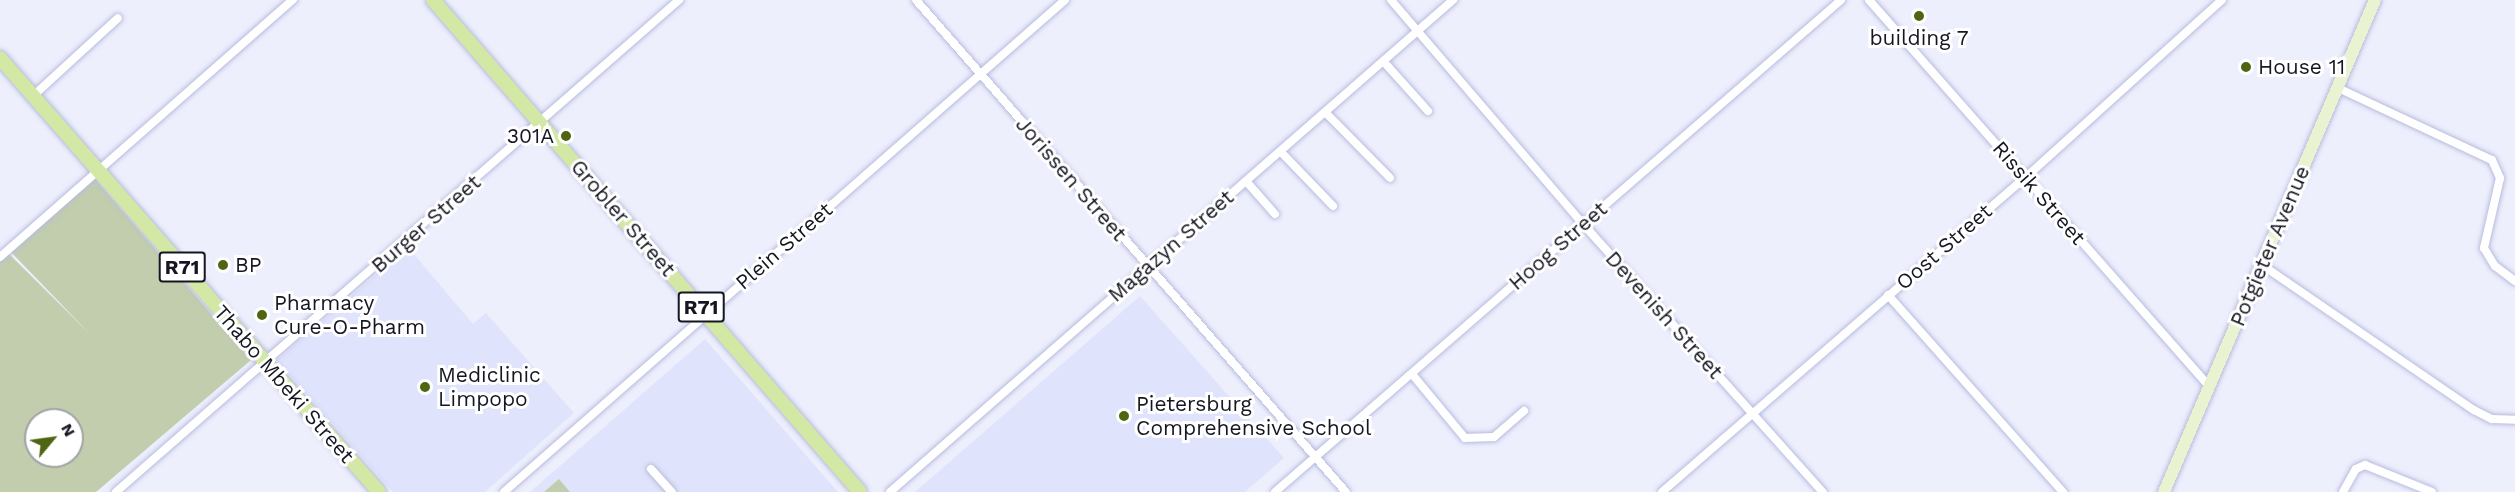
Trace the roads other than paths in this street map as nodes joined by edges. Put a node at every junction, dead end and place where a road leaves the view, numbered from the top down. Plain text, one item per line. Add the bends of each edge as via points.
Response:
1 (293, 0) edge
2 (433, 0) edge
3 (679, 0) edge
4 (916, 0) edge
5 (1065, 0) edge
6 (1391, 0) edge
7 (1453, 0) edge
8 (1841, 0) edge
9 (1869, 0) edge
10 (2222, 0) edge
11 (2375, 0) edge
12 (118, 18) dead end
13 (1419, 32) junction
14 (0, 58) edge
15 (1384, 62) junction
16 (981, 74) junction
17 (2338, 88) junction
18 (33, 96) junction
19 (1428, 111) dead end
20 (1326, 113) junction
21 (540, 123) junction
22 (1281, 152) junction
23 (99, 172) junction
24 (2026, 177) junction
25 (1390, 178) dead end
26 (1246, 181) junction
27 (1333, 206) dead end
28 (1275, 214) dead end
29 (1583, 224) junction
30 (0, 257) edge
31 (2262, 265) junction
32 (1148, 267) junction
33 (2515, 281) edge
34 (1888, 295) junction
35 (707, 314) junction
36 (266, 363) junction
37 (1412, 374) junction
38 (2209, 386) junction
39 (1524, 411) dead end
40 (1751, 413) junction
41 (2515, 420) edge
42 (1316, 457) junction
43 (651, 469) dead end
44 (116, 492) edge
45 (379, 492) edge
46 (504, 492) edge
47 (672, 492) edge
48 (860, 492) edge
49 (890, 492) edge
50 (1275, 492) edge
51 (1346, 492) edge
52 (1662, 492) edge
53 (1823, 492) edge
54 (2062, 492) edge
55 (2164, 492) edge
56 (2343, 492) edge
57 (2432, 492) edge

1 - 23 street
2 - 21 main road, Grobler Street / R71
3 - 21 street, Burger Street
4 - 16 street, Jorissen Street
5 - 16 street, Plein Street
6 - 13 street, Devenish Street
7 - 13 street, Magazyn Street
8 - 29 street, Hoog Street
9 - 24 street, Rissik Street
10 - 24 street, Oost Street
11 - 17 street, Potgieter Avenue
12 - 18 street
13 - 15 street, Magazyn Street
13 - 29 street, Devenish Street
14 - 18 main road, Thabo Mbeki Street / R71
15 - 19 street
15 - 20 street, Magazyn Street
16 - 32 street, Jorissen Street
16 - 35 street, Plein Street
17 - 31 street, Potgieter Avenue
17 - 33 street via 2492,160 2500,178 2484,248 2495,266
18 - 23 main road, Thabo Mbeki Street / R71
20 - 22 street, Magazyn Street
20 - 25 street
21 - 35 main road, Grobler Street / R71
21 - 36 street, Burger Street
22 - 26 street, Magazyn Street
22 - 27 street
23 - 30 street
23 - 36 main road, Thabo Mbeki Street / R71
24 - 34 street, Oost Street
24 - 38 street, Rissik Street
26 - 28 street
26 - 32 street, Magazyn Street
29 - 37 street, Hoog Street
29 - 40 street, Devenish Street
31 - 38 street, Potgieter Avenue
31 - 41 street via 2474,410 2492,419
32 - 42 street, Jorissen Street
32 - 49 street, Magazyn Street
34 - 40 street, Oost Street
34 - 54 street
35 - 46 street, Plein Street
35 - 48 main road, Grobler Street / R71
36 - 44 street, Burger Street
36 - 45 main road, Thabo Mbeki Street / R71
37 - 39 street via 1465,438 1494,437
37 - 42 street, Hoog Street
38 - 55 street, Potgieter Avenue
40 - 52 street, Oost Street
40 - 53 street, Devenish Street
42 - 50 street, Hoog Street
42 - 51 street, Jorissen Street
43 - 47 street
56 - 57 street via 2356,469 2371,465

